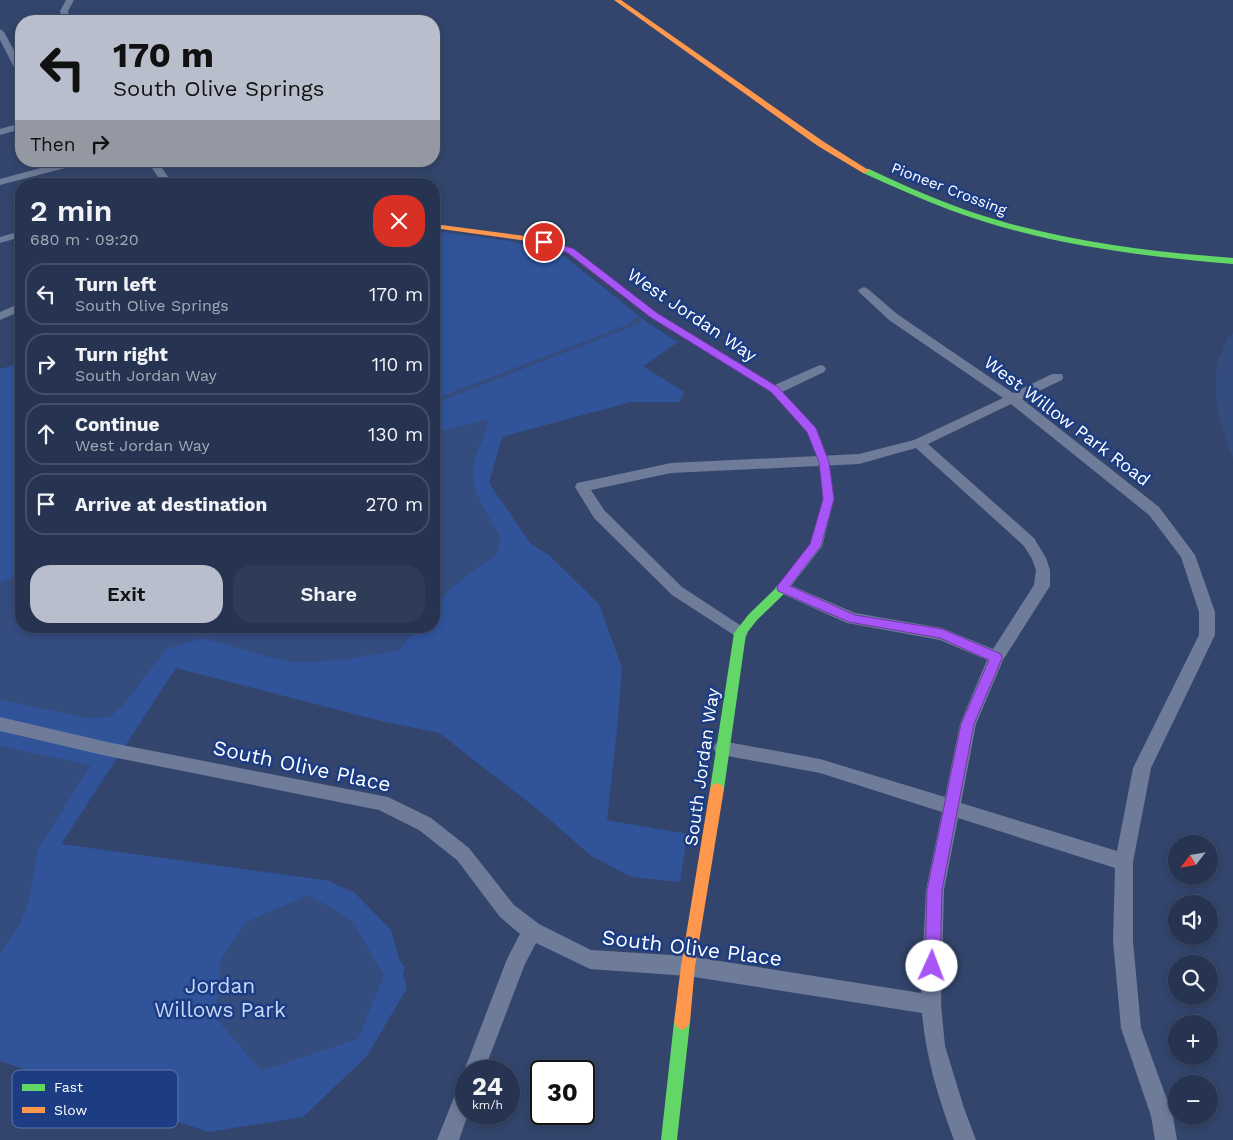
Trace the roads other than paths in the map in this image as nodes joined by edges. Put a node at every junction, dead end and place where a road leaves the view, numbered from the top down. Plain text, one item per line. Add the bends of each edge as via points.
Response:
1 (70, 0) edge
2 (617, 0) edge
3 (632, 0) edge
4 (65, 15) edge
5 (0, 32) edge
6 (3, 44) edge
7 (15, 62) edge
8 (15, 128) edge
9 (0, 132) edge
10 (51, 167) edge
11 (156, 167) edge
12 (164, 178) edge
13 (0, 182) edge
14 (440, 227) edge
15 (15, 236) edge
16 (0, 240) edge
17 (1233, 252) edge
18 (1233, 261) edge
19 (864, 291) dead end
20 (15, 310) edge
21 (0, 316) edge
22 (820, 369) dead end
23 (1057, 377) dead end
24 (775, 390) junction
25 (1012, 398) junction
26 (812, 431) joint
27 (918, 443) junction
28 (824, 462) junction
29 (782, 588) junction
30 (740, 633) junction
31 (996, 658) junction
32 (0, 724) edge
33 (722, 748) junction
34 (951, 807) junction
35 (1124, 862) junction
36 (532, 931) junction
37 (688, 966) junction
38 (931, 1004) junction
39 (478, 1060) edge
40 (455, 1121) edge
41 (448, 1140) edge
42 (669, 1140) edge
43 (965, 1140) edge
44 (1166, 1140) edge

1 - 4 street
2 - 18 main road, Pioneer Crossing via 848,161 926,200 1004,226 1070,243 1153,256
3 - 17 main road, Pioneer Crossing via 845,147 934,194 1010,219 1072,234 1152,246
5 - 6 street
6 - 7 street
8 - 9 street
10 - 13 street
11 - 12 street
14 - 24 main road, West Jordan Way via 544,242 571,251 654,315
15 - 16 street
19 - 25 street, West Willow Park Road via 893,317
20 - 21 street
22 - 24 street
23 - 25 street
24 - 26 main road, West Jordan Way
25 - 27 street
25 - 35 street, West Willow Park Road via 1154,511 1188,555 1207,612 1206,635 1142,768
26 - 28 main road, South Jordan Way
27 - 28 street via 859,459
27 - 31 street via 1029,542 1043,570 1042,586
28 - 29 main road, South Jordan Way via 829,499 816,546
28 - 30 street via 671,468 582,487 599,514 677,591
29 - 30 main road, South Jordan Way
29 - 31 street via 853,619 942,634
30 - 33 main road, South Jordan Way
31 - 34 street via 968,724
32 - 36 street, South Olive Place via 107,749 382,803 425,824 463,854 507,911
33 - 34 street via 820,766
33 - 37 main road, South Jordan Way
34 - 35 street
34 - 38 street via 934,890
35 - 44 street via 1123,941 1131,1028 1162,1116
36 - 37 street, South Olive Place via 590,959
36 - 39 street via 517,959
37 - 38 street, South Olive Place
37 - 42 main road, South Jordan Way
38 - 43 street via 936,1046
40 - 41 street

